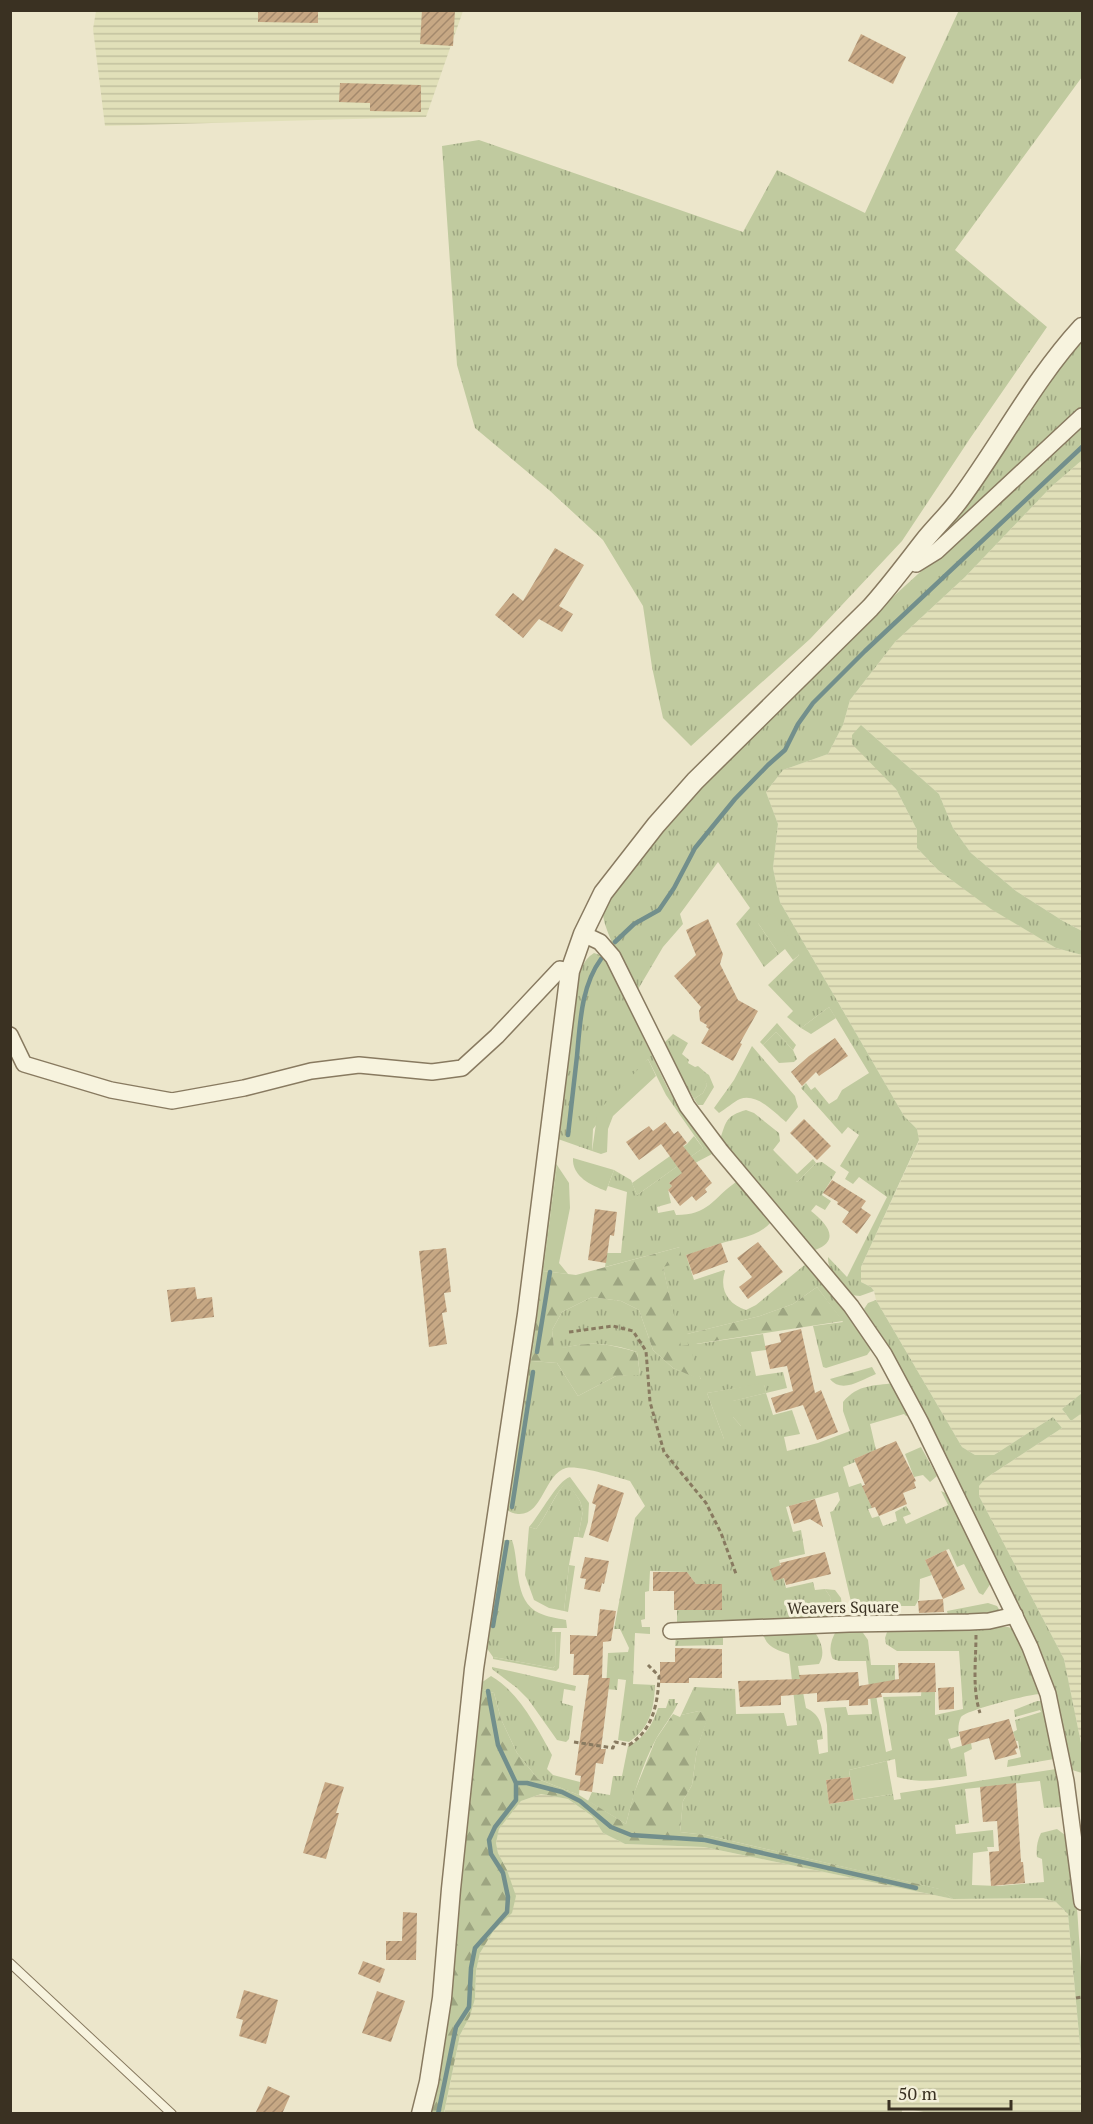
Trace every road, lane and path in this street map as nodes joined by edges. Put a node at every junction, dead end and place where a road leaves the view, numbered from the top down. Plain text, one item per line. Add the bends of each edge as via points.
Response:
1 (1083, 327) edge
2 (1083, 416) edge
3 (909, 561) junction
4 (583, 934) junction
5 (570, 971) junction
6 (10, 1035) edge
7 (569, 1332) dead end
8 (736, 1574) dead end
9 (1015, 1615) junction
10 (977, 1628) dead end
11 (671, 1631) dead end
12 (648, 1665) dead end
13 (980, 1713) dead end
14 (574, 1742) dead end
15 (1083, 1902) edge
16 (10, 1963) edge
17 (1083, 1997) edge
18 (1076, 1998) dead end
19 (172, 2114) edge
20 (421, 2114) edge

1 - 3 street via 1029,394 960,499
2 - 3 street via 937,551 916,564
3 - 4 street via 870,609 682,795 603,893
4 - 5 street
4 - 9 street via 600,942 613,957 697,1120 872,1333 920,1421
5 - 6 street via 560,969 462,1068 432,1072 349,1066 172,1101 111,1090 24,1064
5 - 20 street via 527,1314 473,1678 442,1998
7 - 8 path via 613,1326 633,1332 646,1352 650,1402 664,1452 706,1503 722,1533
9 - 11 street, Weavers Square via 969,1622
9 - 15 street via 1053,1713
10 - 13 path via 975,1683
12 - 14 path via 659,1676 656,1709 634,1741 628,1745 615,1742 613,1748
16 - 19 lane
17 - 18 path

